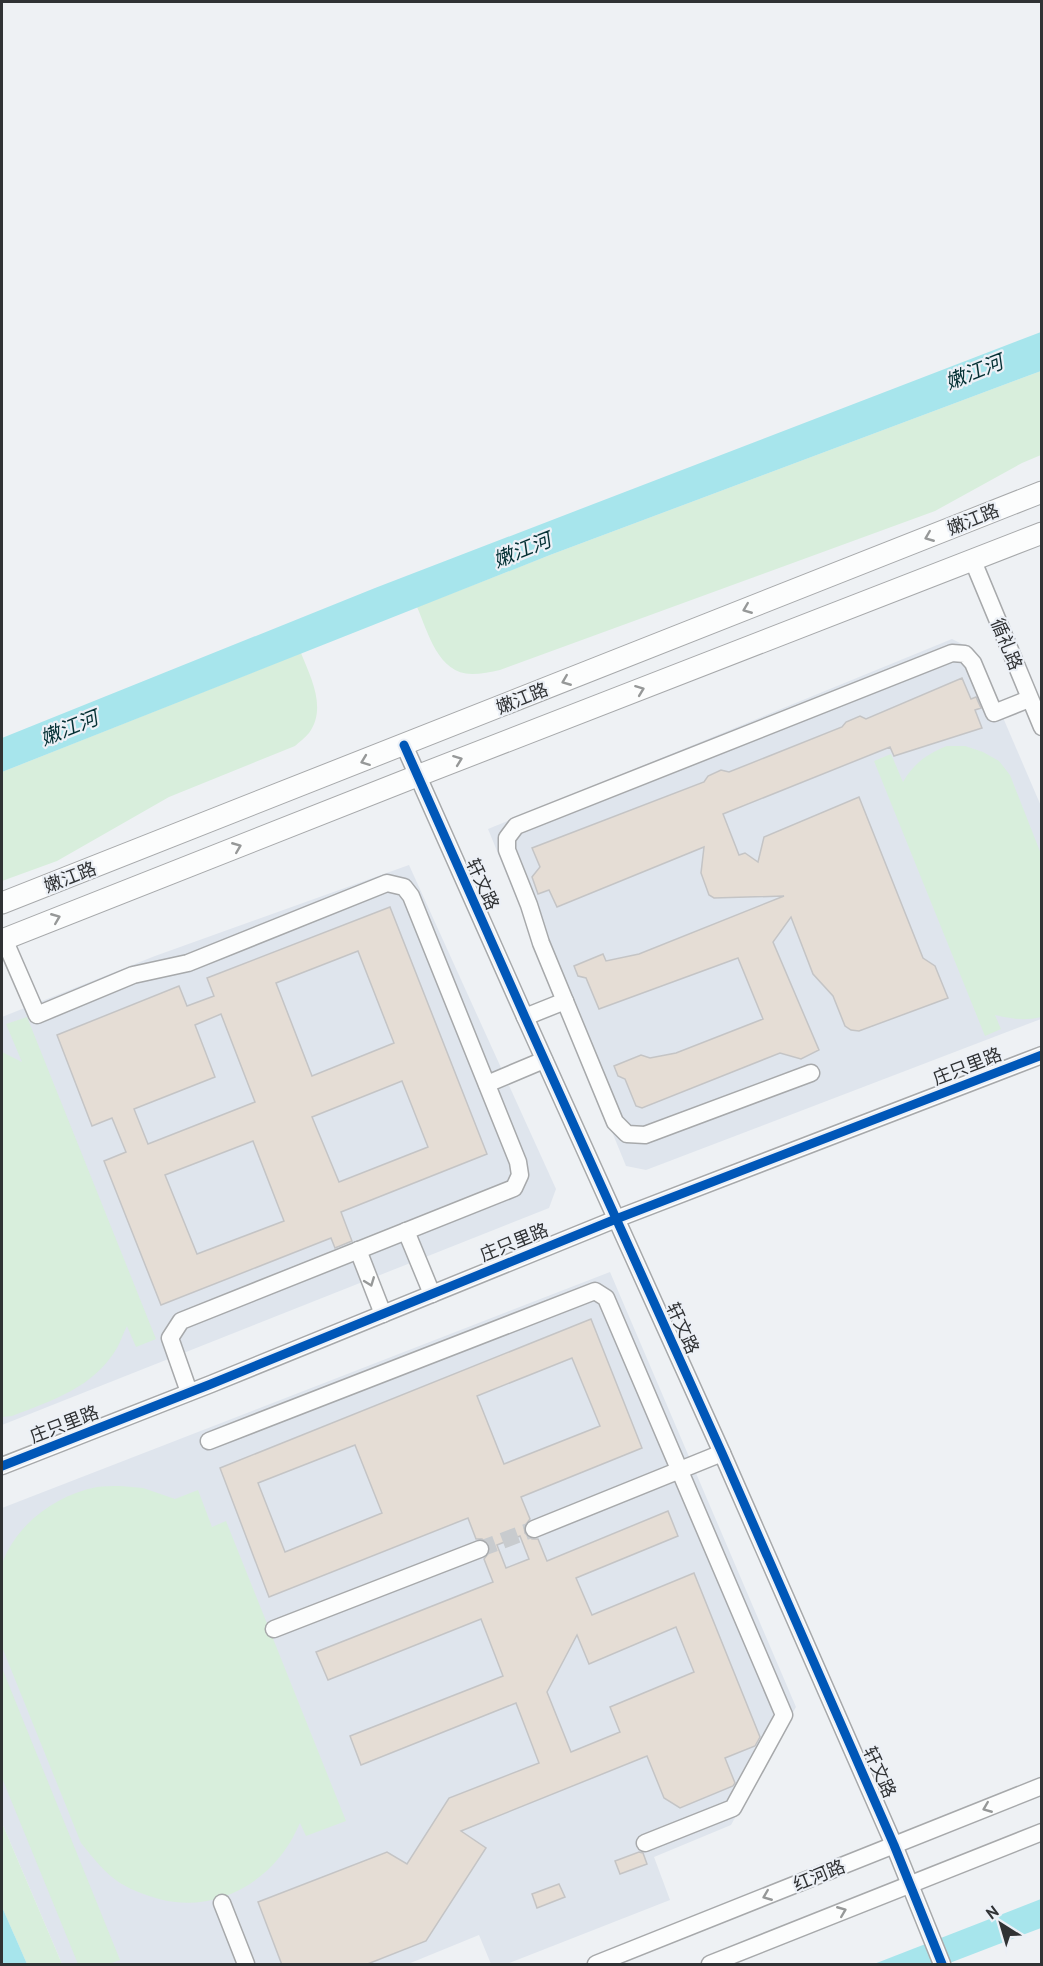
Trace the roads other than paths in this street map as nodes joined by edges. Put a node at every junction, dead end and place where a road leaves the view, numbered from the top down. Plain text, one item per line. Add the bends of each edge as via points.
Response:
1 (1041, 492) edge
2 (1041, 533) edge
3 (973, 561) junction
4 (1029, 699) junction
5 (1041, 727) edge
6 (404, 745) junction
7 (417, 776) junction
8 (2, 903) edge
9 (3, 939) edge
10 (565, 1001) junction
11 (525, 1017) junction
12 (1041, 1055) edge
13 (544, 1060) junction
14 (811, 1072) dead end
15 (487, 1084) junction
16 (615, 1219) junction
17 (406, 1231) junction
18 (358, 1250) junction
19 (432, 1294) junction
20 (382, 1314) junction
21 (189, 1392) junction
22 (209, 1441) dead end
23 (722, 1453) junction
24 (2, 1466) edge
25 (679, 1470) junction
26 (534, 1529) tunnel mouth
27 (480, 1549) tunnel mouth
28 (274, 1629) dead end
29 (1041, 1786) edge
30 (1041, 1832) edge
31 (645, 1843) dead end
32 (894, 1845) junction
33 (909, 1884) junction
34 (222, 1903) dead end
35 (246, 1965) edge
36 (596, 1965) edge
37 (710, 1965) edge
38 (942, 1965) edge

1 -> 6 main road, 嫩江路
2 - 3 main road, 嫩江路
3 - 4 street, 循礼路
7 -> 3 main road, 嫩江路
4 - 5 street, 循礼路
4 - 10 street via 994,712 973,663 965,654 952,653 516,826 507,838 507,850
6 - 7 street, 轩文路
6 -> 8 main road, 嫩江路
9 -> 7 main road, 嫩江路
7 - 11 street, 轩文路
9 - 15 street via 37,1015 133,975 188,963 387,883 404,887
10 - 11 street
10 - 14 street via 615,1122 627,1134 645,1135
11 - 13 street, 轩文路
12 - 16 street, 庄只里路
13 - 15 street
13 - 16 street, 轩文路
15 - 17 street via 518,1162 520,1175 514,1188
16 - 19 street, 庄只里路
16 - 23 street, 轩文路
17 - 18 street
17 - 19 street
18 -> 20 street
18 - 21 street via 181,1321 170,1338
19 - 20 street, 庄只里路
20 - 21 street, 庄只里路
21 - 24 street, 庄只里路
22 - 25 street via 595,1291 606,1298
23 - 25 street
23 - 32 street, 轩文路
25 - 26 street
25 - 31 street via 784,1714 733,1808
27 - 28 street
29 -> 32 street, 红河路
30 - 33 street
32 - 33 street, 轩文路
32 -> 36 street, 红河路
37 -> 33 street
33 - 38 street, 轩文路
34 - 35 street

